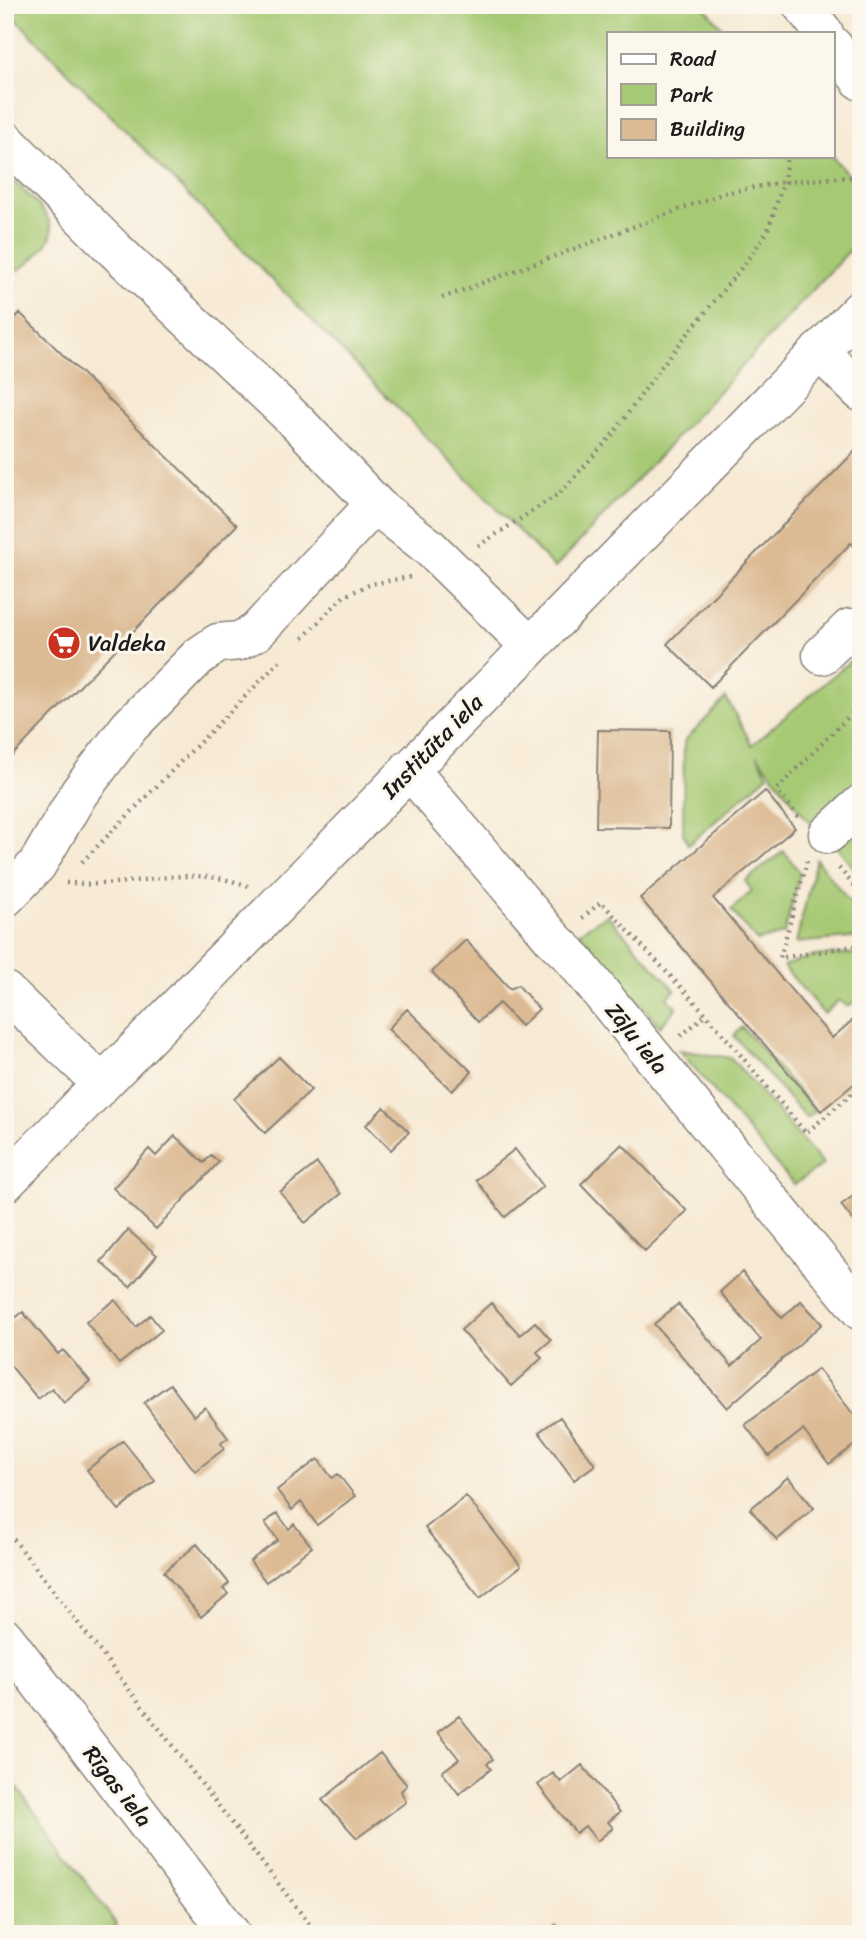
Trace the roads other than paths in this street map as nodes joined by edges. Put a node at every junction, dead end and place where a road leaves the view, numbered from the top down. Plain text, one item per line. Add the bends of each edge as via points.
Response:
1 (834, 47) edge
2 (861, 81) edge
3 (5, 140) edge
4 (861, 309) edge
5 (819, 351) junction
6 (861, 392) edge
7 (375, 504) junction
8 (861, 638) edge
9 (530, 646) junction
10 (822, 655) dead end
11 (409, 769) junction
12 (861, 804) edge
13 (819, 841) road end
14 (5, 898) edge
15 (5, 991) edge
16 (103, 1084) junction
17 (5, 1183) edge
18 (861, 1311) edge
19 (5, 1638) edge
20 (231, 1934) edge

1 - 2 street
3 - 7 street via 299,424
4 - 5 street, Institūta iela
5 - 6 street
5 - 9 street, Institūta iela
7 - 9 street via 429,547
7 - 14 street via 256,632 239,641 218,643 200,656 129,727 79,793 37,865
8 - 10 street via 850,628
9 - 11 street, Institūta iela
11 - 16 street, Institūta iela
11 - 18 street, Zāļu iela via 569,954
12 - 13 street
15 - 16 street
16 - 17 street, Institūta iela
19 - 20 street, Rīgas iela

